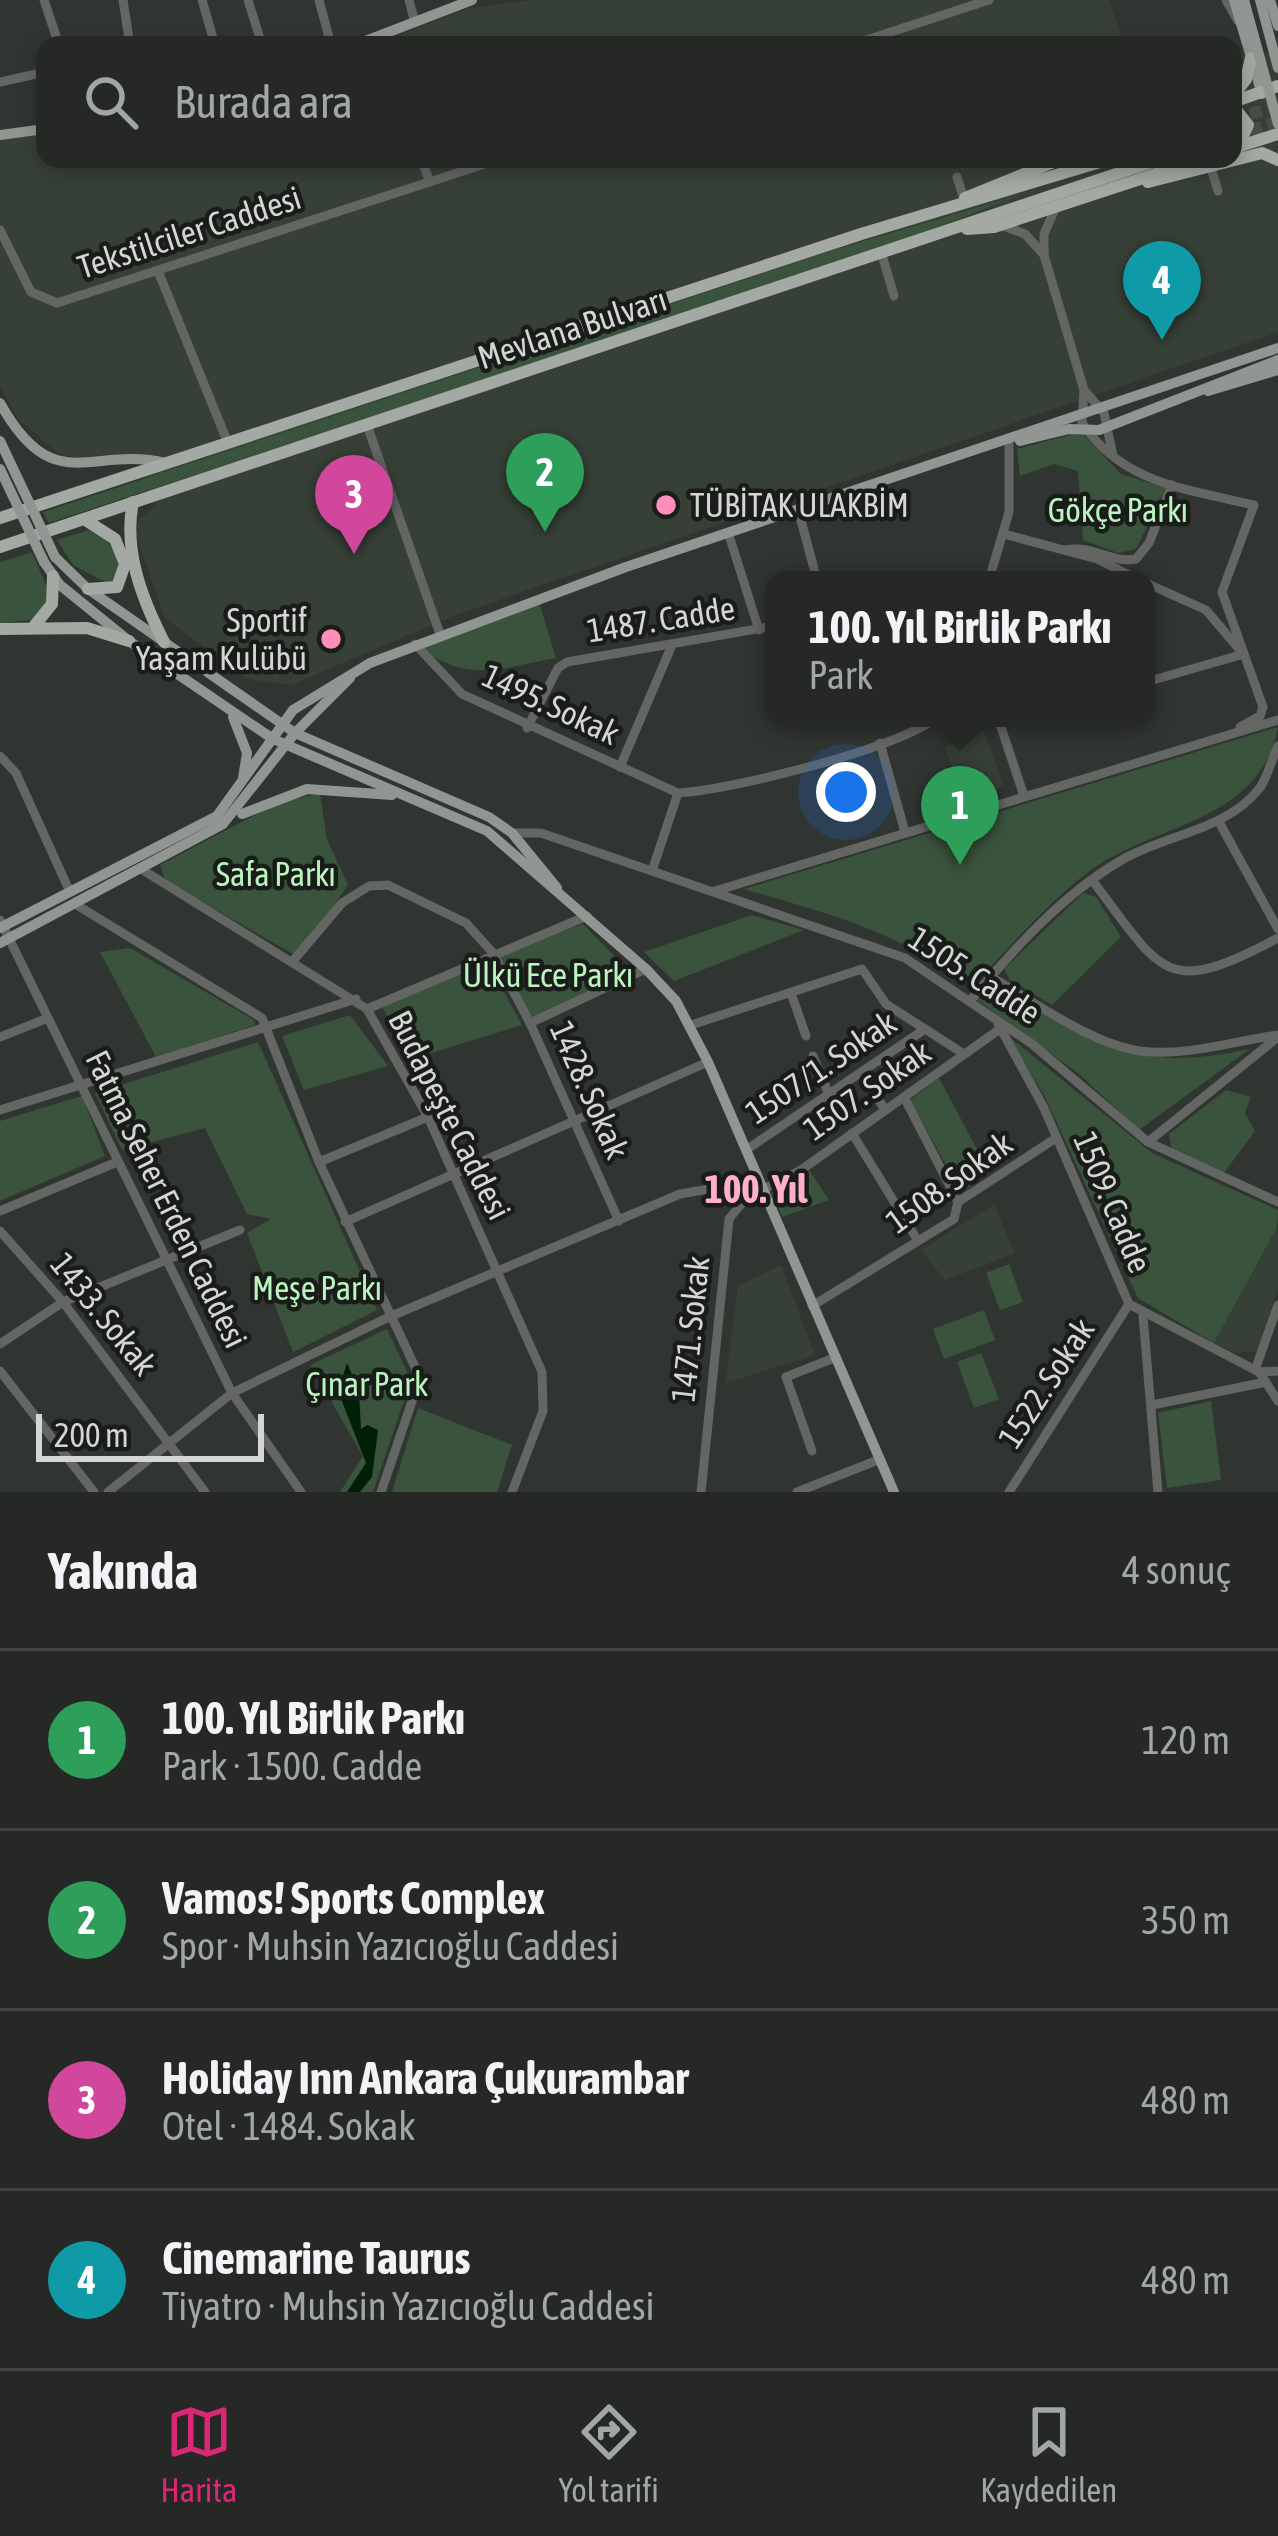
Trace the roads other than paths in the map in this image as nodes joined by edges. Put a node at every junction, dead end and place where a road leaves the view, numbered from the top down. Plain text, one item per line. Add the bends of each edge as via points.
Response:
1 (44, 0) edge
2 (123, 0) edge
3 (202, 0) edge
4 (248, 0) edge
5 (319, 0) edge
6 (409, 0) edge
7 (472, 0) edge
8 (989, 0) edge
9 (1230, 0) edge
10 (1244, 0) edge
11 (1269, 1) edge
12 (414, 19) junction
13 (1278, 26) edge
14 (55, 36) edge
15 (129, 36) edge
16 (212, 36) edge
17 (259, 36) edge
18 (329, 36) edge
19 (384, 36) edge
20 (879, 36) edge
21 (1278, 57) edge
22 (1252, 58) junction
23 (1278, 68) edge
24 (36, 74) edge
25 (0, 82) edge
26 (1242, 86) edge
27 (1278, 86) edge
28 (1255, 94) junction
29 (1242, 99) edge
30 (1278, 111) edge
31 (36, 131) edge
32 (0, 135) edge
33 (1275, 141) edge
34 (1242, 147) edge
35 (1242, 157) edge
36 (425, 168) edge
37 (473, 168) edge
38 (1040, 168) edge
39 (1079, 168) edge
40 (1134, 168) edge
41 (1188, 168) edge
42 (1208, 168) edge
43 (957, 177) dead end
44 (430, 182) junction
45 (1218, 191) dead end
46 (959, 203) junction
47 (1057, 206) junction
48 (1000, 224) junction
49 (960, 227) junction
50 (0, 230) edge
51 (882, 255) junction
52 (1044, 256) junction
53 (158, 271) junction
54 (894, 296) dead end
55 (1278, 348) edge
56 (1278, 360) edge
57 (1278, 370) edge
58 (1084, 390) junction
59 (1179, 391) junction
60 (0, 403) edge
61 (1101, 408) junction
62 (1081, 414) junction
63 (367, 425) junction
64 (1106, 427) junction
65 (1085, 429) junction
66 (0, 441) edge
67 (228, 443) junction
68 (1006, 443) junction
69 (1115, 461) junction
70 (166, 464) junction
71 (0, 469) edge
72 (1172, 485) junction
73 (134, 502) junction
74 (798, 509) junction
75 (0, 518) edge
76 (82, 519) junction
77 (31, 520) junction
78 (728, 532) junction
79 (1004, 534) junction
80 (0, 547) edge
81 (1066, 550) junction
82 (50, 559) junction
83 (815, 571) edge
84 (992, 571) edge
85 (1116, 571) edge
86 (53, 576) junction
87 (1155, 588) edge
88 (88, 589) junction
89 (34, 626) junction
90 (0, 629) edge
91 (765, 629) edge
92 (760, 630) junction
93 (440, 634) junction
94 (129, 641) junction
95 (164, 642) junction
96 (415, 644) junction
97 (672, 644) junction
98 (1244, 654) junction
99 (358, 669) junction
100 (1155, 679) edge
101 (223, 705) junction
102 (1278, 720) edge
103 (283, 724) junction
104 (915, 727) edge
105 (1001, 727) edge
106 (526, 728) junction
107 (295, 734) junction
108 (1222, 737) junction
109 (273, 739) junction
110 (880, 743) junction
111 (1278, 746) edge
112 (286, 747) junction
113 (0, 757) edge
114 (1275, 765) edge
115 (620, 766) junction
116 (4, 772) edge
117 (242, 784) junction
118 (678, 793) junction
119 (410, 796) junction
120 (1024, 796) junction
121 (1219, 822) junction
122 (223, 824) junction
123 (541, 832) junction
124 (905, 832) junction
125 (512, 833) junction
126 (502, 847) junction
127 (526, 848) junction
128 (514, 859) junction
129 (652, 868) junction
130 (141, 869) junction
131 (1092, 880) junction
132 (715, 891) junction
133 (72, 898) junction
134 (567, 900) junction
135 (587, 916) junction
136 (1278, 928) edge
137 (2, 931) edge
138 (1278, 938) edge
139 (493, 953) junction
140 (293, 961) junction
141 (646, 969) junction
142 (991, 977) junction
143 (791, 993) junction
144 (356, 999) junction
145 (970, 1001) junction
146 (367, 1009) junction
147 (48, 1018) junction
148 (530, 1023) junction
149 (691, 1025) junction
150 (999, 1026) junction
151 (925, 1029) junction
152 (267, 1030) junction
153 (806, 1036) dead end
154 (1278, 1036) edge
155 (0, 1037) edge
156 (964, 1054) junction
157 (813, 1056) dead end
158 (708, 1062) junction
159 (862, 1073) junction
160 (82, 1086) junction
161 (830, 1096) junction
162 (904, 1097) junction
163 (0, 1110) edge
164 (885, 1110) junction
165 (428, 1117) junction
166 (573, 1120) junction
167 (852, 1133) junction
168 (1056, 1138) junction
169 (1148, 1142) junction
170 (746, 1150) junction
171 (117, 1162) junction
172 (319, 1162) junction
173 (452, 1175) junction
174 (764, 1190) junction
175 (958, 1202) junction
176 (1278, 1202) edge
177 (0, 1210) edge
178 (619, 1221) junction
179 (346, 1222) junction
180 (240, 1230) dead end
181 (0, 1231) edge
182 (918, 1241) junction
183 (166, 1261) junction
184 (497, 1272) junction
185 (63, 1302) junction
186 (1129, 1304) junction
187 (1278, 1305) edge
188 (812, 1306) junction
189 (1143, 1316) junction
190 (389, 1317) junction
191 (0, 1344) edge
192 (834, 1358) junction
193 (0, 1371) edge
194 (1278, 1371) edge
195 (1260, 1375) junction
196 (232, 1394) junction
197 (1278, 1402) edge
198 (1152, 1405) junction
199 (170, 1443) junction
200 (812, 1451) dead end
201 (878, 1460) junction
202 (94, 1492) edge
203 (108, 1492) edge
204 (205, 1492) edge
205 (301, 1492) edge
206 (382, 1492) edge
207 (512, 1492) edge
208 (701, 1492) edge
209 (797, 1492) edge
210 (893, 1492) edge
211 (1009, 1492) edge
212 (1158, 1492) edge

1 - 14 street
2 - 15 street
3 - 16 street
4 - 17 street
5 - 18 street
6 - 12 street
7 - 12 main road
8 - 20 street
9 - 22 main road
10 - 33 main road, bridge
11 - 13 main road
11 - 23 main road, bridge
12 - 19 main road
21 - 22 main road via 1261,65
22 - 26 highway
22 - 28 main road
24 - 25 street
27 - 28 highway
28 - 29 highway
28 - 30 main road
30 - 33 highway
31 - 32 main road
33 - 34 highway
33 - 35 highway
36 - 44 street
37 - 44 street, Tekstilciler Caddesi
38 - 46 highway
39 - 46 highway, Mevlana Bulvarı
40 - 49 highway, Mevlana Bulvarı
41 - 47 highway
42 - 45 street
43 - 46 street
44 - 53 street, Tekstilciler Caddesi
46 - 67 highway, Mevlana Bulvarı
47 - 48 highway
47 - 52 street
48 - 49 highway
48 - 52 street via 1025,234
49 - 51 highway, Mevlana Bulvarı
50 - 53 street, Tekstilciler Caddesi via 26,284 46,302
51 - 54 street
51 - 63 highway, Mevlana Bulvarı
52 - 58 street
53 - 67 street
55 - 59 main road
56 - 59 main road
57 - 59 main road
58 - 61 street
58 - 62 street
59 - 61 main road
59 - 64 main road
60 - 70 main road via 20,435 53,457 87,466
61 - 62 main road
61 - 64 street
62 - 65 street
62 - 68 main road
63 - 73 highway, Mevlana Bulvarı
63 - 93 street
64 - 65 main road
64 - 69 street
65 - 68 main road
65 - 69 street
66 - 77 main road, bridge
67 - 70 highway, Mevlana Bulvarı
68 - 74 main road
68 - 79 street
69 - 72 street
70 - 75 highway, Mevlana Bulvarı
71 - 77 main road, bridge
72 - 81 street via 1136,559
72 - 98 street via 1254,505 1222,592
73 - 76 highway, Mevlana Bulvarı
73 - 95 highway via 135,569
74 - 78 main road
74 - 83 street
76 - 80 highway, Mevlana Bulvarı
76 - 88 highway via 115,539 125,564 117,587
77 - 82 main road, bridge
78 - 92 street
78 - 93 main road
79 - 81 street
79 - 84 street
81 - 85 street
82 - 86 main road
82 - 88 main road
86 - 89 highway via 52,604
86 - 94 main road
87 - 98 street via 1206,610
88 - 95 main road
89 - 90 highway
89 - 94 highway via 87,628
91 - 92 street, 1487. Cadde
92 - 97 street, 1487. Cadde
93 - 96 main road
94 - 101 main road
95 - 103 main road
96 - 99 main road
96 - 106 street, 1495. Sokak via 462,694
97 - 106 street, 1487. Cadde via 558,668
97 - 115 street
98 - 100 street
98 - 108 street via 1262,713
99 - 103 main road
99 - 107 main road
101 - 109 main road
101 - 117 main road via 244,735
102 - 108 street
103 - 107 main road
103 - 109 main road
104 - 110 street
105 - 120 street
106 - 115 street, 1495. Sokak
107 - 112 main road
107 - 125 main road
108 - 120 street
109 - 112 main road
109 - 117 main road
110 - 118 street
110 - 124 street
111 - 114 street
112 - 119 main road
112 - 122 main road
113 - 116 street
114 - 121 street
115 - 118 street, 1495. Sokak
116 - 133 street via 16,773
117 - 133 main road via 204,824
118 - 129 street
119 - 122 main road via 307,789
119 - 126 main road via 458,815
120 - 124 street
121 - 131 street via 1123,859
121 - 136 street
122 - 130 main road
123 - 125 street, 1505. Cadde
123 - 127 street
123 - 129 street, 1505. Cadde
124 - 132 street
125 - 126 main road
125 - 127 main road
126 - 128 main road
127 - 128 main road
127 - 134 main road
128 - 134 main road
129 - 132 street, 1505. Cadde
130 - 133 main road
130 - 140 street, Budapeşte Caddesi
131 - 138 street via 1144,949 1177,973 1211,971
131 - 142 street
132 - 145 street, 1505. Cadde via 881,946
133 - 137 main road
133 - 152 street via 262,1018
134 - 135 main road
135 - 139 street
135 - 141 main road
137 - 147 street, Fatma Seher Erden Caddesi
139 - 140 street, 1428. Sokak via 466,922 388,885 342,903
139 - 146 street
139 - 148 street, 1428. Sokak
140 - 144 street, Budapeşte Caddesi
141 - 148 street
141 - 149 main road
142 - 145 street
142 - 154 street via 1137,1051
143 - 149 street
143 - 151 street via 862,969 886,1004
143 - 153 street
144 - 146 street, Budapeşte Caddesi
144 - 152 street
145 - 150 street, 1505. Cadde
146 - 165 street, Budapeşte Caddesi
147 - 155 street
147 - 160 street, Fatma Seher Erden Caddesi
148 - 166 street, 1428. Sokak
149 - 158 main road
150 - 156 street, 1507. Sokak
150 - 168 street, 1509. Cadde
150 - 169 street, 1505. Cadde via 1032,1044
151 - 156 street
151 - 159 street, 1507/1. Sokak
152 - 160 street
152 - 172 street
154 - 169 street
156 - 162 street, 1507. Sokak
157 - 161 street
158 - 166 street
158 - 170 main road
159 - 161 street, 1507/1. Sokak
159 - 164 street
160 - 163 street
160 - 171 street, Fatma Seher Erden Caddesi
161 - 170 street, 1507/1. Sokak
162 - 164 street, 1507. Sokak
162 - 175 street
164 - 167 street, 1507. Sokak
165 - 172 street
165 - 173 street, Budapeşte Caddesi
166 - 173 street
166 - 178 street, 1428. Sokak
167 - 174 street, 1507. Sokak
167 - 182 street
168 - 175 street, 1508. Sokak
168 - 186 street, 1509. Cadde
169 - 176 street, 1505. Cadde
170 - 174 main road
171 - 177 street
171 - 183 street, Fatma Seher Erden Caddesi
172 - 179 street
173 - 179 street
173 - 184 street, Budapeşte Caddesi
174 - 178 street via 702,1189
174 - 188 main road
174 - 208 street, 1471. Sokak via 729,1219
175 - 182 street, 1508. Sokak via 954,1219
178 - 184 street
179 - 190 street
180 - 183 street
181 - 185 street, 1433. Sokak
182 - 188 street, 1508. Sokak
183 - 185 street
183 - 196 street, Fatma Seher Erden Caddesi
184 - 190 street
184 - 207 street, Budapeşte Caddesi via 545,1387
185 - 191 street
185 - 199 street, 1433. Sokak
186 - 189 street, 1509. Cadde
186 - 211 street, 1522. Sokak
187 - 195 street
188 - 192 main road
189 - 195 street, 1509. Cadde
189 - 198 street
190 - 196 street
190 - 206 street via 418,1384
192 - 200 street via 787,1377
192 - 201 main road
193 - 202 street
194 - 195 street
195 - 197 street
195 - 198 street
196 - 199 street
196 - 205 street, Fatma Seher Erden Caddesi
198 - 212 street
199 - 203 street
199 - 204 street, 1433. Sokak
201 - 209 street
201 - 210 main road

